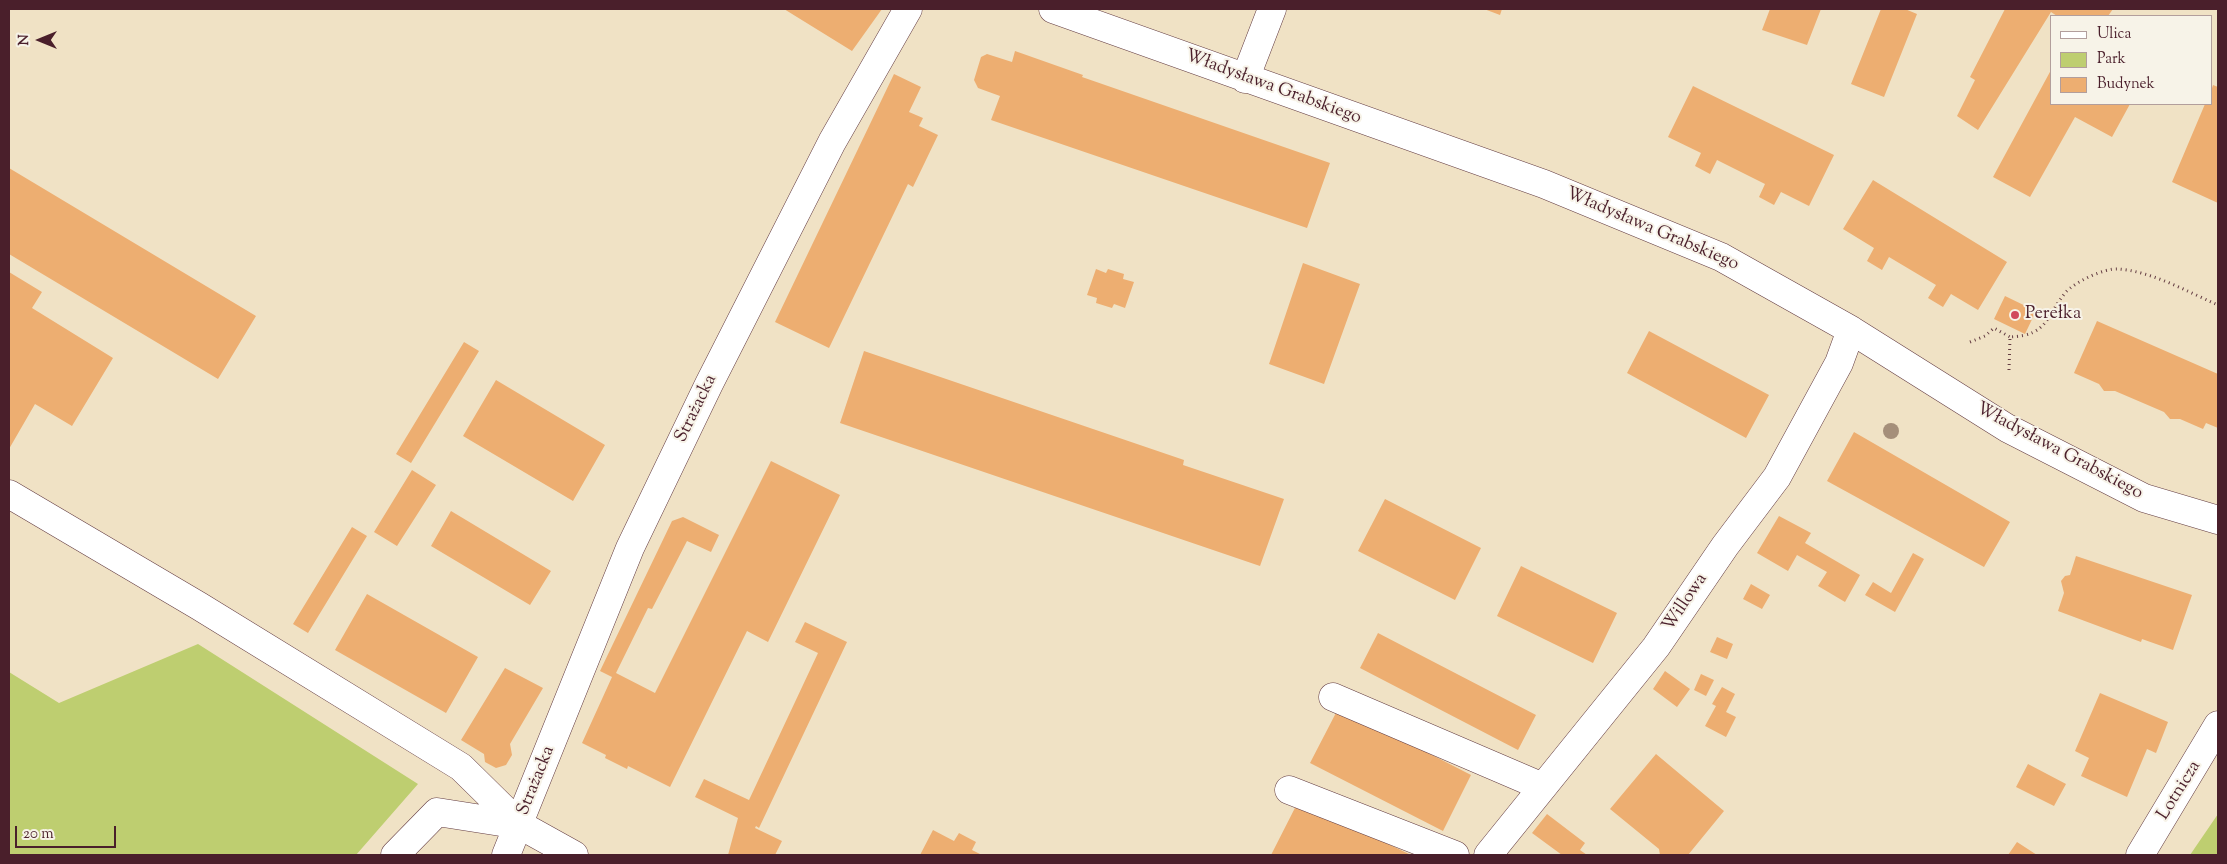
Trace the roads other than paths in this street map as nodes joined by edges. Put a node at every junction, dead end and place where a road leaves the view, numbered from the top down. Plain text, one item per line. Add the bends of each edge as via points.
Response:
1 (908, 9) edge
2 (1053, 9) edge
3 (1272, 9) edge
4 (1245, 79) junction
5 (1851, 330) junction
6 (9, 494) edge
7 (2218, 520) edge
8 (1333, 697) dead end
9 (2218, 725) edge
10 (1542, 787) junction
11 (1289, 790) dead end
12 (520, 825) junction
13 (395, 855) edge
14 (506, 855) edge
15 (574, 855) edge
16 (1455, 855) edge
17 (1488, 855) edge
18 (2140, 855) edge

1 - 12 street, Strażacka via 818,168 630,548
2 - 4 street, Władysława Grabskiego
3 - 4 street
4 - 5 street, Władysława Grabskiego via 1544,184 1721,257
5 - 7 street, Władysława Grabskiego via 2007,428 2144,498
5 - 10 street, Willowa via 1840,363 1777,477 1656,647
6 - 12 street via 461,767
8 - 10 street
9 - 18 street, Lotnicza
10 - 17 street, Willowa
11 - 16 street
12 - 13 street via 437,812
12 - 14 street, Strażacka
12 - 15 street

